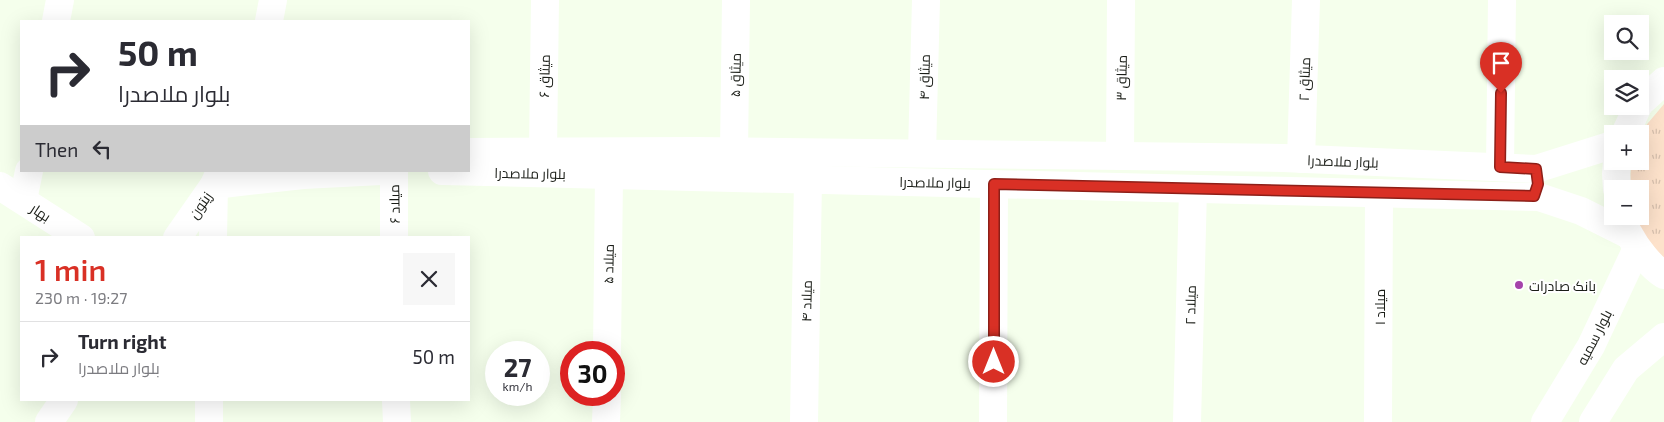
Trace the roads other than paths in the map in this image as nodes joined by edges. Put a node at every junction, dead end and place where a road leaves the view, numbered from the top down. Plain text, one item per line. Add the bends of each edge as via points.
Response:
1 (60, 0) edge
2 (273, 0) edge
3 (545, 0) edge
4 (736, 0) edge
5 (926, 0) edge
6 (1121, 0) edge
7 (1306, 0) edge
8 (1502, 0) edge
9 (56, 20) edge
10 (270, 20) edge
11 (1664, 81) edge
12 (1649, 95) edge
13 (1604, 147) edge
14 (734, 151) junction
15 (470, 152) edge
16 (922, 153) junction
17 (1120, 156) junction
18 (1301, 159) junction
19 (542, 162) junction
20 (1500, 167) junction
21 (470, 168) edge
22 (1536, 169) junction
23 (29, 172) edge
24 (361, 172) edge
25 (394, 172) edge
26 (609, 175) junction
27 (217, 178) edge
28 (733, 178) junction
29 (808, 179) junction
30 (922, 182) junction
31 (994, 184) junction
32 (0, 186) edge
33 (1118, 187) junction
34 (1193, 189) junction
35 (1300, 191) junction
36 (1379, 193) junction
37 (1534, 196) junction
38 (23, 200) junction
39 (1630, 233) edge
40 (78, 236) edge
41 (178, 236) edge
42 (213, 236) edge
43 (394, 236) edge
44 (1664, 275) edge
45 (1664, 337) edge
46 (607, 341) edge
47 (63, 401) edge
48 (209, 401) edge
49 (396, 401) edge
50 (607, 406) edge
51 (49, 422) edge
52 (209, 422) edge
53 (397, 422) edge
54 (606, 422) edge
55 (804, 422) edge
56 (994, 422) edge
57 (1187, 422) edge
58 (1378, 422) edge
59 (1545, 422) edge
60 (1593, 422) edge

1 - 9 street
2 - 10 street
3 - 19 street, میثاق ۶
4 - 14 street, میثاق ۵
5 - 16 street, میثاق ۴
6 - 17 street, میثاق ۳
7 - 18 street, میثاق ۲
8 - 20 street
11 - 12 street
13 - 22 street, بلوار ملاصدرا
14 - 16 street, بلوار ملاصدرا
14 - 19 street, بلوار ملاصدرا
14 - 28 street, میثاق ۵
15 - 19 street, بلوار ملاصدرا
16 - 17 street, بلوار ملاصدرا
16 - 30 street, میثاق ۴
17 - 18 street, بلوار ملاصدرا
17 - 33 street, میثاق ۳
18 - 20 street, بلوار ملاصدرا
18 - 35 street, میثاق ۲
19 - 21 street, بلوار ملاصدرا
19 - 26 street, بلوار ملاصدرا
20 - 22 street, بلوار ملاصدرا
22 - 37 street via 1538,184
23 - 38 street
24 - 27 street
25 - 43 street, میلاد ۶
26 - 28 street, بلوار ملاصدرا
26 - 46 street, میلاد ۵
27 - 41 street, زیتون
27 - 42 street
28 - 29 street, بلوار ملاصدرا
29 - 30 street, بلوار ملاصدرا
29 - 55 street, میلاد ۴
30 - 31 street, بلوار ملاصدرا
31 - 33 street, بلوار ملاصدرا
31 - 56 street
32 - 38 street, بهار
33 - 34 street, بلوار ملاصدرا
34 - 35 street, بلوار ملاصدرا
34 - 57 street, میلاد ۲
35 - 36 street, بلوار ملاصدرا
36 - 37 street, بلوار ملاصدرا
36 - 58 street, میلاد ۱
37 - 39 street, بلوار ملاصدرا via 1581,211
38 - 40 street, بهار
39 - 44 street
39 - 59 street, بلوار سمیه via 1591,346
45 - 60 street via 1626,369
47 - 51 street
48 - 52 street
49 - 53 street
50 - 54 street

